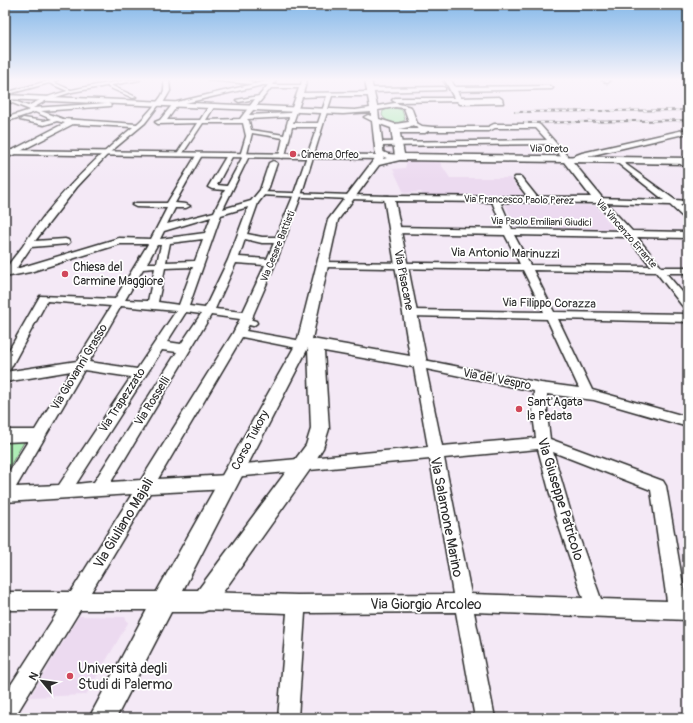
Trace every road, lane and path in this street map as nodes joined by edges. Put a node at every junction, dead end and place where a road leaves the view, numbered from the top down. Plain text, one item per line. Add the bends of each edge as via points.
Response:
1 (294, 113) edge
2 (25, 114) edge
3 (45, 114) edge
4 (86, 114) dead end
5 (149, 114) edge
6 (168, 114) edge
7 (206, 114) edge
8 (247, 114) edge
9 (288, 114) edge
10 (324, 114) edge
11 (350, 114) edge
12 (374, 114) edge
13 (413, 114) edge
14 (5, 116) edge
15 (12, 118) junction
16 (101, 118) dead end
17 (58, 119) junction
18 (245, 119) junction
19 (5, 120) edge
20 (23, 120) dead end
21 (375, 120) junction
22 (201, 121) junction
23 (72, 122) junction
24 (162, 122) junction
25 (93, 123) junction
26 (413, 123) junction
27 (140, 124) junction
28 (289, 125) junction
29 (321, 125) junction
30 (395, 129) junction
31 (458, 130) junction
32 (248, 131) junction
33 (429, 131) junction
34 (490, 131) junction
35 (688, 131) edge
36 (286, 137) junction
37 (552, 142) junction
38 (465, 143) junction
39 (497, 143) junction
40 (402, 144) junction
41 (434, 144) junction
42 (5, 152) edge
43 (14, 152) junction
44 (106, 154) junction
45 (378, 154) junction
46 (179, 155) junction
47 (199, 155) junction
48 (230, 155) junction
49 (244, 156) junction
50 (310, 156) junction
51 (5, 157) edge
52 (277, 158) junction
53 (405, 158) junction
54 (569, 159) junction
55 (617, 160) junction
56 (684, 161) edge
57 (688, 168) edge
58 (518, 179) dead end
59 (229, 188) junction
60 (261, 194) junction
61 (297, 195) junction
62 (350, 197) junction
63 (389, 198) junction
64 (495, 199) junction
65 (534, 199) junction
66 (599, 200) junction
67 (672, 202) junction
68 (254, 203) junction
69 (688, 203) edge
70 (136, 205) dead end
71 (171, 205) junction
72 (186, 206) dead end
73 (217, 213) junction
74 (688, 217) edge
75 (160, 229) junction
76 (394, 230) junction
77 (508, 231) junction
78 (630, 234) junction
79 (210, 235) junction
80 (242, 235) junction
81 (688, 235) edge
82 (279, 240) junction
83 (166, 241) junction
84 (65, 242) dead end
85 (153, 242) junction
86 (28, 244) junction
87 (233, 260) junction
88 (271, 262) junction
89 (198, 264) junction
90 (323, 264) junction
91 (401, 265) junction
92 (140, 266) junction
93 (161, 266) junction
94 (526, 266) junction
95 (658, 269) junction
96 (688, 270) edge
97 (7, 274) edge
98 (118, 303) junction
99 (152, 306) junction
100 (688, 306) edge
101 (182, 310) junction
102 (207, 313) junction
103 (410, 313) junction
104 (551, 316) junction
105 (688, 318) edge
106 (246, 323) junction
107 (307, 344) junction
108 (158, 345) junction
109 (185, 349) junction
110 (419, 363) junction
111 (81, 365) junction
112 (5, 368) edge
113 (138, 374) junction
114 (5, 377) edge
115 (541, 388) junction
116 (588, 394) junction
117 (688, 422) edge
118 (40, 435) junction
119 (5, 436) edge
120 (542, 443) junction
121 (435, 454) junction
122 (303, 465) junction
123 (230, 477) junction
124 (145, 487) junction
125 (98, 488) junction
126 (63, 491) junction
127 (5, 492) edge
128 (5, 495) edge
129 (5, 601) edge
130 (164, 601) junction
131 (203, 601) junction
132 (75, 602) junction
133 (463, 603) junction
134 (297, 604) junction
135 (595, 607) junction
136 (683, 611) edge
137 (5, 713) edge
138 (102, 718) edge
139 (288, 718) edge
140 (485, 718) edge

1 - 28 street, Via Rosselli
2 - 15 street
3 - 17 street
4 - 23 street
5 - 27 street
6 - 24 street
7 - 22 street
8 - 18 street
9 - 18 street
10 - 29 street, Via Cesare Battisti
11 - 21 street
12 - 21 street
13 - 26 street
14 - 15 street
15 - 19 street
16 - 25 street
17 - 20 street via 44,124
17 - 23 street
18 - 22 street
18 - 32 street
21 - 30 street
21 - 45 street
22 - 24 street
22 - 46 street
23 - 25 street
23 - 43 street
24 - 27 street
25 - 27 street
26 - 30 street
26 - 33 street
27 - 44 street
28 - 29 street
28 - 36 street, Via Rosselli
29 - 50 street, Via Cesare Battisti
30 - 33 street
30 - 40 street
31 - 33 street
31 - 34 street
31 - 38 street
32 - 36 street
32 - 49 street, Via Trapezzato
33 - 41 street
34 - 37 street via 542,131
34 - 39 street
35 - 54 street
36 - 52 street, Via Rosselli
37 - 39 street
37 - 54 street
38 - 39 street
38 - 41 street
40 - 41 street
40 - 45 street
40 - 53 street
42 - 43 street
43 - 44 street
43 - 51 street
44 - 46 street
44 - 86 street via 74,185
45 - 50 street
45 - 53 street, Via Oreto
45 - 62 street, Corso Tukory
46 - 47 street
47 - 48 street
47 - 71 street, Via Giovanni Grasso
48 - 49 street
48 - 59 street via 212,187
49 - 52 street
49 - 59 street, Via Trapezzato
50 - 52 street
50 - 61 street, Via Cesare Battisti
52 - 60 street, Via Rosselli
53 - 54 street, Via Oreto
54 - 55 street, Via Oreto
54 - 66 street, Via Vincenzo Errante
55 - 56 street, Via Oreto
55 - 67 street
56 - 57 street
58 - 65 street
59 - 73 street, Via Trapezzato
60 - 61 street
60 - 68 street, Via Rosselli
61 - 62 street
61 - 82 street, Via Cesare Battisti
62 - 63 street, Via Francesco Paolo Perez
62 - 90 street, Corso Tukory via 333,220
63 - 64 street, Via Francesco Paolo Perez
63 - 76 street, Via Pisacane
64 - 65 street, Via Francesco Paolo Perez
64 - 77 street
65 - 66 street, Via Francesco Paolo Perez
66 - 67 street, Via Francesco Paolo Perez
66 - 78 street, Via Vincenzo Errante
67 - 69 street, Via Francesco Paolo Perez
67 - 74 street
68 - 73 street
68 - 80 street, Via Rosselli
70 - 71 street
71 - 72 street
71 - 75 street, Via Giovanni Grasso
73 - 75 street
73 - 79 street, Via Trapezzato
75 - 85 street, Via Giovanni Grasso
76 - 77 street, Via Paolo Emiliani Giudici
76 - 91 street, Via Pisacane
77 - 78 street, Via Paolo Emiliani Giudici
77 - 94 street
78 - 81 street, Via Paolo Emiliani Giudici
78 - 95 street, Via Vincenzo Errante
79 - 83 street
79 - 89 street, Via Trapezzato
80 - 82 street via 262,240
80 - 87 street, Via Rosselli
82 - 88 street, Via Cesare Battisti
83 - 85 street
83 - 93 street
84 - 86 street
85 - 92 street, Via Giovanni Grasso
85 - 97 street via 119,241
86 - 97 street
87 - 88 street
87 - 102 street, Via Rosselli
88 - 106 street, Via Cesare Battisti
89 - 93 street
89 - 101 street, Via Trapezzato
90 - 91 street, Via Antonio Marinuzzi
90 - 107 street, Corso Tukory
91 - 94 street, Via Antonio Marinuzzi
91 - 103 street, Via Pisacane
92 - 93 street
92 - 98 street, Via Giovanni Grasso
93 - 99 street
94 - 95 street, Via Antonio Marinuzzi
94 - 104 street
95 - 96 street, Via Antonio Marinuzzi
95 - 100 street, Via Vincenzo Errante
98 - 99 street
98 - 111 street, Via Giovanni Grasso
98 - 112 street via 44,298
99 - 101 street
101 - 102 street
101 - 108 street, Via Trapezzato
102 - 106 street
102 - 109 street, Via Rosselli
103 - 104 street, Via Filippo Corazza
103 - 110 street, Via Pisacane
104 - 105 street, Via Filippo Corazza
104 - 116 street
106 - 107 street
106 - 124 street, Via Giuliano Majali
107 - 110 street, Via del Vespro
107 - 122 street, Corso Tukory via 320,429 314,448
107 - 123 street, Corso Tukory
108 - 109 street
108 - 113 street, Via Trapezzato
109 - 125 street, Via Rosselli
110 - 115 street, Via del Vespro
110 - 121 street, Via Salamone Marino
111 - 113 street
111 - 114 street
111 - 118 street, Via Giovanni Grasso
113 - 126 street, Via Trapezzato
115 - 116 street, Via del Vespro
115 - 120 street, Via Giuseppe Patricolo via 539,423
116 - 117 street, Via del Vespro
118 - 119 street
118 - 127 street, Via Giovanni Grasso
120 - 121 street
120 - 135 street, Via Giuseppe Patricolo
120 - 136 street via 658,486
121 - 122 street
121 - 133 street, Via Salamone Marino
122 - 123 street
122 - 131 street, Corso Tukory
123 - 124 street
123 - 130 street, Corso Tukory
124 - 125 street
124 - 132 street, Via Giuliano Majali
125 - 126 street
126 - 128 street
129 - 132 street
130 - 131 street, Via Giorgio Arcoleo
130 - 132 street
130 - 138 street, Corso Tukory
131 - 134 street, Via Giorgio Arcoleo
132 - 137 street, Via Giuliano Majali
133 - 134 street, Via Giorgio Arcoleo
133 - 135 street, Via Giorgio Arcoleo
133 - 140 street, Via Salamone Marino
134 - 139 street
135 - 136 street, Via Giorgio Arcoleo

